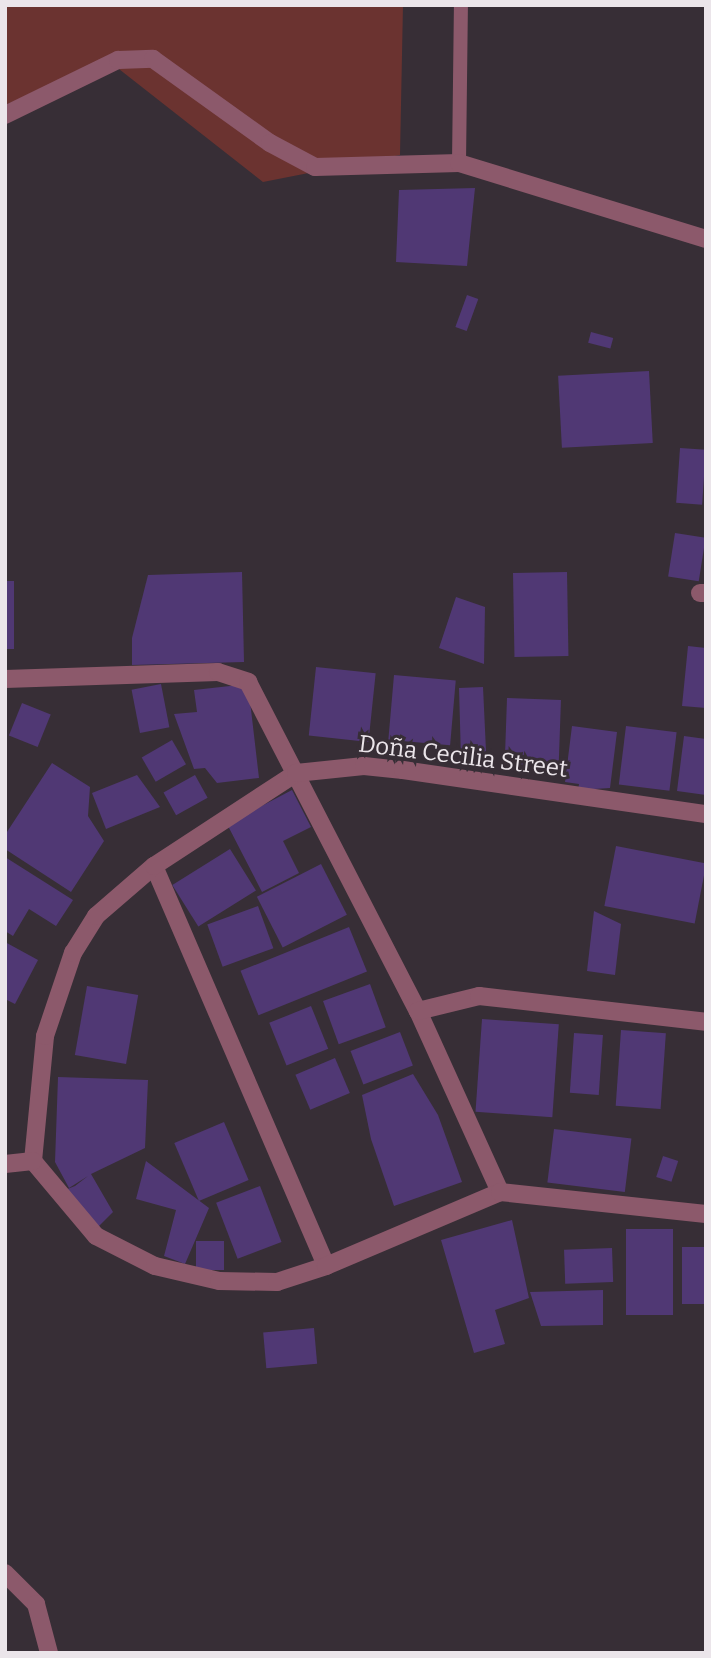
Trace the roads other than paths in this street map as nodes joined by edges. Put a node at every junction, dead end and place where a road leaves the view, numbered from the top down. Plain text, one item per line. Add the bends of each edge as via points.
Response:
1 (461, 5) edge
2 (5, 115) edge
3 (458, 163) junction
4 (706, 239) edge
5 (5, 679) edge
6 (296, 773) junction
7 (706, 814) edge
8 (154, 866) junction
9 (418, 1011) junction
10 (706, 1021) edge
11 (33, 1161) junction
12 (5, 1164) edge
13 (500, 1192) junction
14 (706, 1214) edge
15 (326, 1266) junction
16 (5, 1573) edge
17 (49, 1653) edge

1 - 3 lane
2 - 3 street via 118,60 140,56 153,59 307,164 354,169
3 - 4 street
5 - 6 street via 234,674 260,698
6 - 7 street, Doña Cecilia Street via 364,766 404,770
6 - 8 street, Doña Cecilia Street
6 - 9 street
8 - 11 street, Doña Cecilia Street via 96,916 73,953 44,1036
8 - 15 street
9 - 10 street via 479,996
9 - 13 street
11 - 12 street
11 - 15 street via 96,1236 155,1266 219,1281 276,1282
13 - 14 street
13 - 15 street
16 - 17 street via 36,1604

